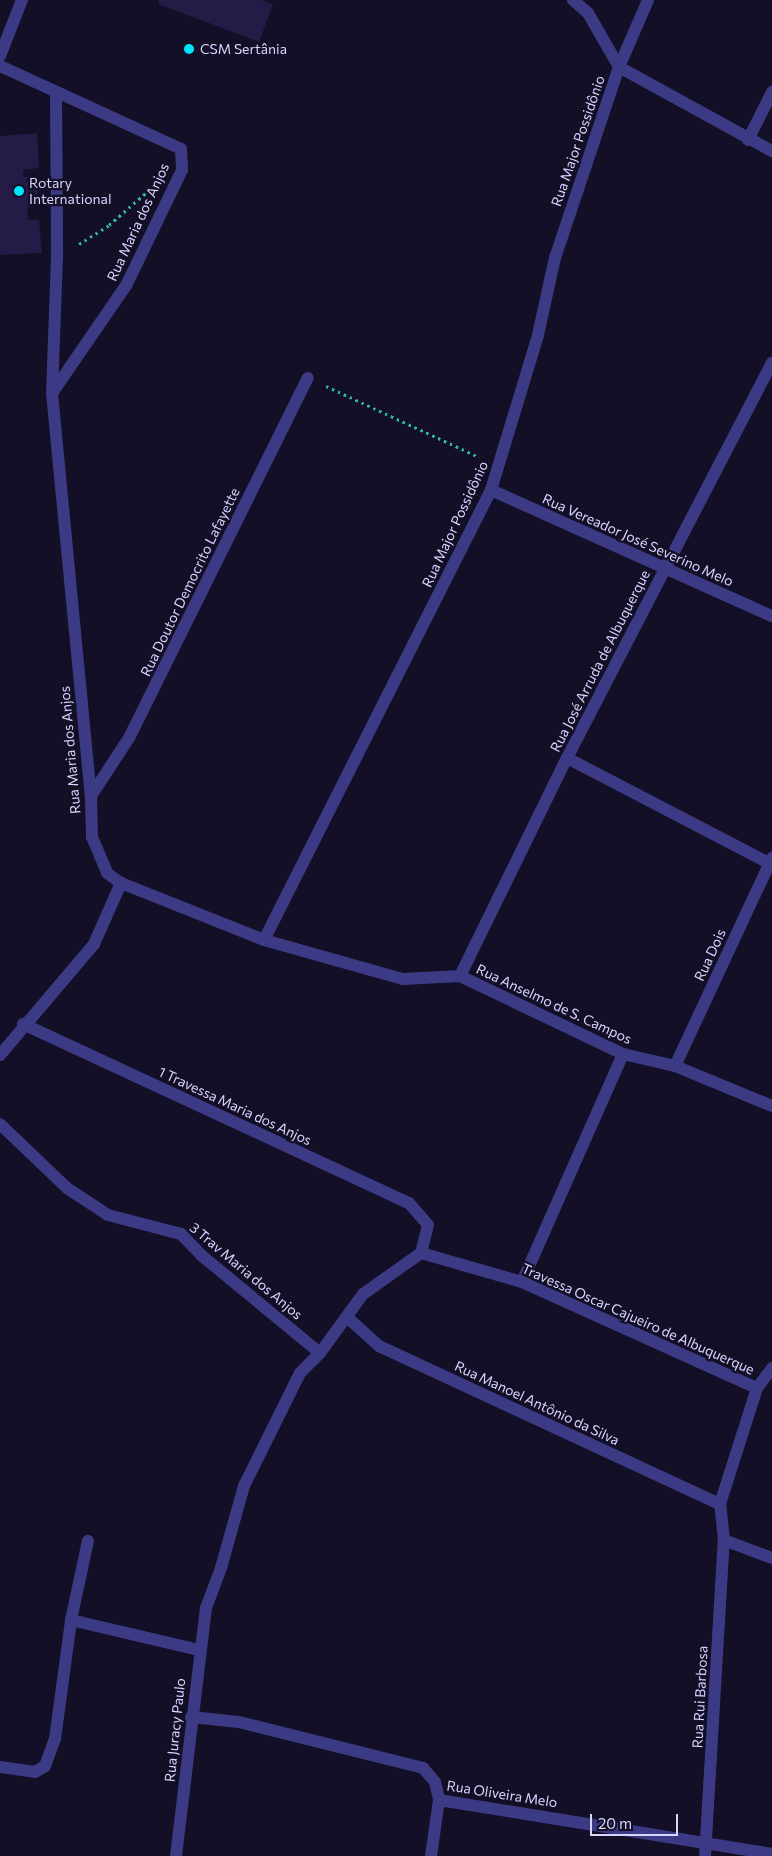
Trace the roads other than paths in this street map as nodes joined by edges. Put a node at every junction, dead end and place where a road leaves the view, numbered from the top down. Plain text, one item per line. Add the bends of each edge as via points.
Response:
1 (22, 0) edge
2 (573, 0) edge
3 (648, 0) edge
4 (0, 56) edge
5 (0, 66) edge
6 (619, 67) junction
7 (772, 92) edge
8 (56, 94) junction
9 (748, 140) junction
10 (772, 151) edge
11 (772, 363) edge
12 (308, 378) road end
13 (768, 383) edge
14 (52, 393) junction
15 (491, 490) junction
16 (664, 568) junction
17 (772, 616) edge
18 (567, 758) junction
19 (91, 796) junction
20 (771, 860) edge
21 (121, 883) junction
22 (264, 940) junction
23 (460, 976) junction
24 (23, 1024) junction
25 (0, 1054) edge
26 (622, 1054) junction
27 (675, 1066) junction
28 (772, 1106) edge
29 (0, 1124) edge
30 (421, 1253) junction
31 (522, 1282) junction
32 (348, 1318) junction
33 (320, 1353) junction
34 (772, 1368) edge
35 (757, 1388) junction
36 (720, 1504) junction
37 (724, 1540) junction
38 (88, 1541) dead end
39 (772, 1558) edge
40 (72, 1620) junction
41 (199, 1650) junction
42 (191, 1717) junction
43 (0, 1768) edge
44 (439, 1800) junction
45 (707, 1841) junction
46 (772, 1854) edge
47 (176, 1856) edge
48 (431, 1856) edge
49 (705, 1856) edge

1 - 4 street
2 - 6 street via 588,13
3 - 6 street, Rua Major Possidônio
5 - 8 street, Rua Maria dos Anjos
6 - 9 street
6 - 15 street, Rua Major Possidônio via 555,258 538,335
7 - 9 street
8 - 14 street, Rua Maria dos Anjos via 57,257
8 - 14 street, Rua Maria dos Anjos via 181,149 182,170 127,284
9 - 10 street
11 - 13 street, Rua José Arruda de Albuquerque
12 - 19 street, Rua Doutor Democrito Lafayette via 129,738
13 - 16 street, Rua José Arruda de Albuquerque
14 - 19 street, Rua Maria dos Anjos
15 - 16 street, Rua Vereador José Severino Melo
15 - 22 street, Rua Major Possidônio
16 - 17 street, Rua Vereador José Severino Melo
16 - 18 street, Rua José Arruda de Albuquerque
18 - 20 street
18 - 23 street, Rua José Arruda de Albuquerque
19 - 21 street, Rua Maria dos Anjos via 92,837 107,873
20 - 27 street, Rua Dois
21 - 22 street, Rua Anselmo de S. Campos
21 - 24 street via 94,944
22 - 23 street, Rua Anselmo de S. Campos via 403,980
23 - 26 street, Rua Anselmo de S. Campos
24 - 25 street
24 - 30 street, 1 Travessa Maria dos Anjos via 409,1203 428,1225
26 - 27 street, Rua Anselmo de S. Campos
26 - 31 street
27 - 28 street, Rua Anselmo de S. Campos
29 - 33 street, 3 Trav Maria dos Anjos via 67,1188 108,1215 181,1234 201,1255
30 - 31 street, Travessa Oscar Cajueiro de Albuquerque
30 - 32 street, Rua Juracy Paulo via 364,1294
31 - 35 street, Travessa Oscar Cajueiro de Albuquerque
32 - 33 street, Rua Juracy Paulo
32 - 36 street, Rua Manoel Antônio da Silva via 379,1346
33 - 41 street, Rua Juracy Paulo via 300,1373 244,1486 206,1608
34 - 35 street
35 - 36 street
36 - 37 street, Rua Rui Barbosa
37 - 39 street
37 - 45 street, Rua Rui Barbosa
38 - 40 street
40 - 41 street
40 - 43 street via 55,1739 45,1766 36,1772
41 - 42 street, Rua Juracy Paulo
42 - 44 street, Rua Oliveira Melo via 239,1722 423,1768 435,1782
42 - 47 street, Rua Juracy Paulo
44 - 45 street, Rua Oliveira Melo
44 - 48 street
45 - 46 street, Rua Oliveira Melo
45 - 49 street, Rua Rui Barbosa

